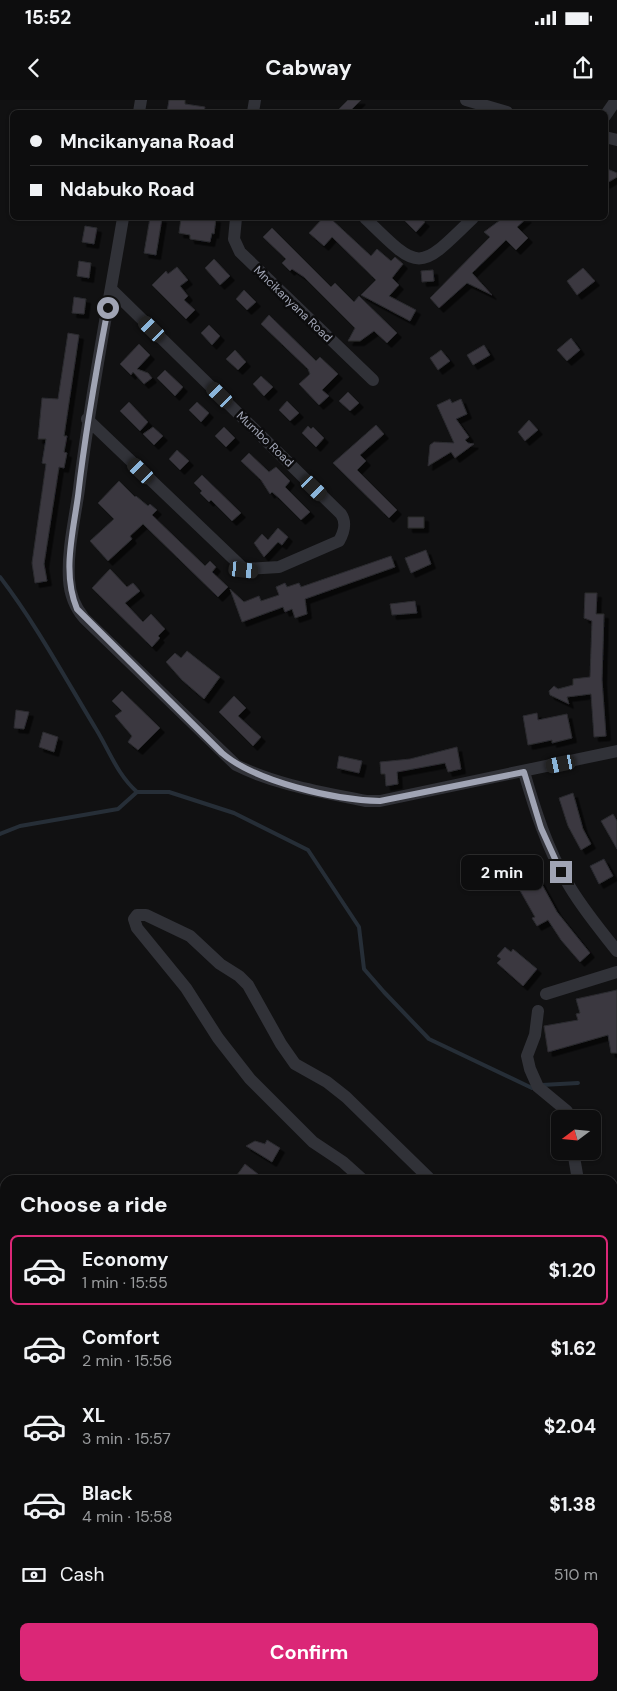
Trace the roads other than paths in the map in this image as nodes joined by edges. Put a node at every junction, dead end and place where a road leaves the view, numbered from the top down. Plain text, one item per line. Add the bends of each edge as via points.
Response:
1 (466, 100) edge
2 (616, 100) edge
3 (501, 110) edge
4 (608, 112) edge
5 (123, 220) edge
6 (236, 220) edge
7 (367, 220) edge
8 (471, 220) edge
9 (111, 289) junction
10 (373, 380) dead end
11 (87, 419) junction
12 (617, 751) edge
13 (524, 772) junction
14 (617, 950) edge
15 (617, 972) edge
16 (546, 994) dead end
17 (538, 1011) dead end
18 (566, 1110) edge
19 (575, 1160) edge
20 (357, 1175) edge
21 (426, 1175) edge
22 (577, 1175) edge

1 - 3 street
2 - 4 street
5 - 9 street
6 - 10 street, Mncikanyana Road via 234,239 240,252
7 - 8 street via 394,246 418,260 437,253
9 - 11 street
9 - 11 street, Mumbo Road via 341,514 344,532 339,541 280,567 244,570
11 - 13 street via 69,578 77,609 236,765 278,782 366,801 396,799
12 - 13 street
13 - 14 street via 542,831 559,868 584,910
15 - 16 street
17 - 18 street via 535,1035 527,1056 537,1084
19 - 22 street
20 - 21 street via 313,1142 250,1079 218,1038 186,988 137,928 134,919 137,915 146,915 190,936 220,964 239,976 248,985 294,1064 346,1097

